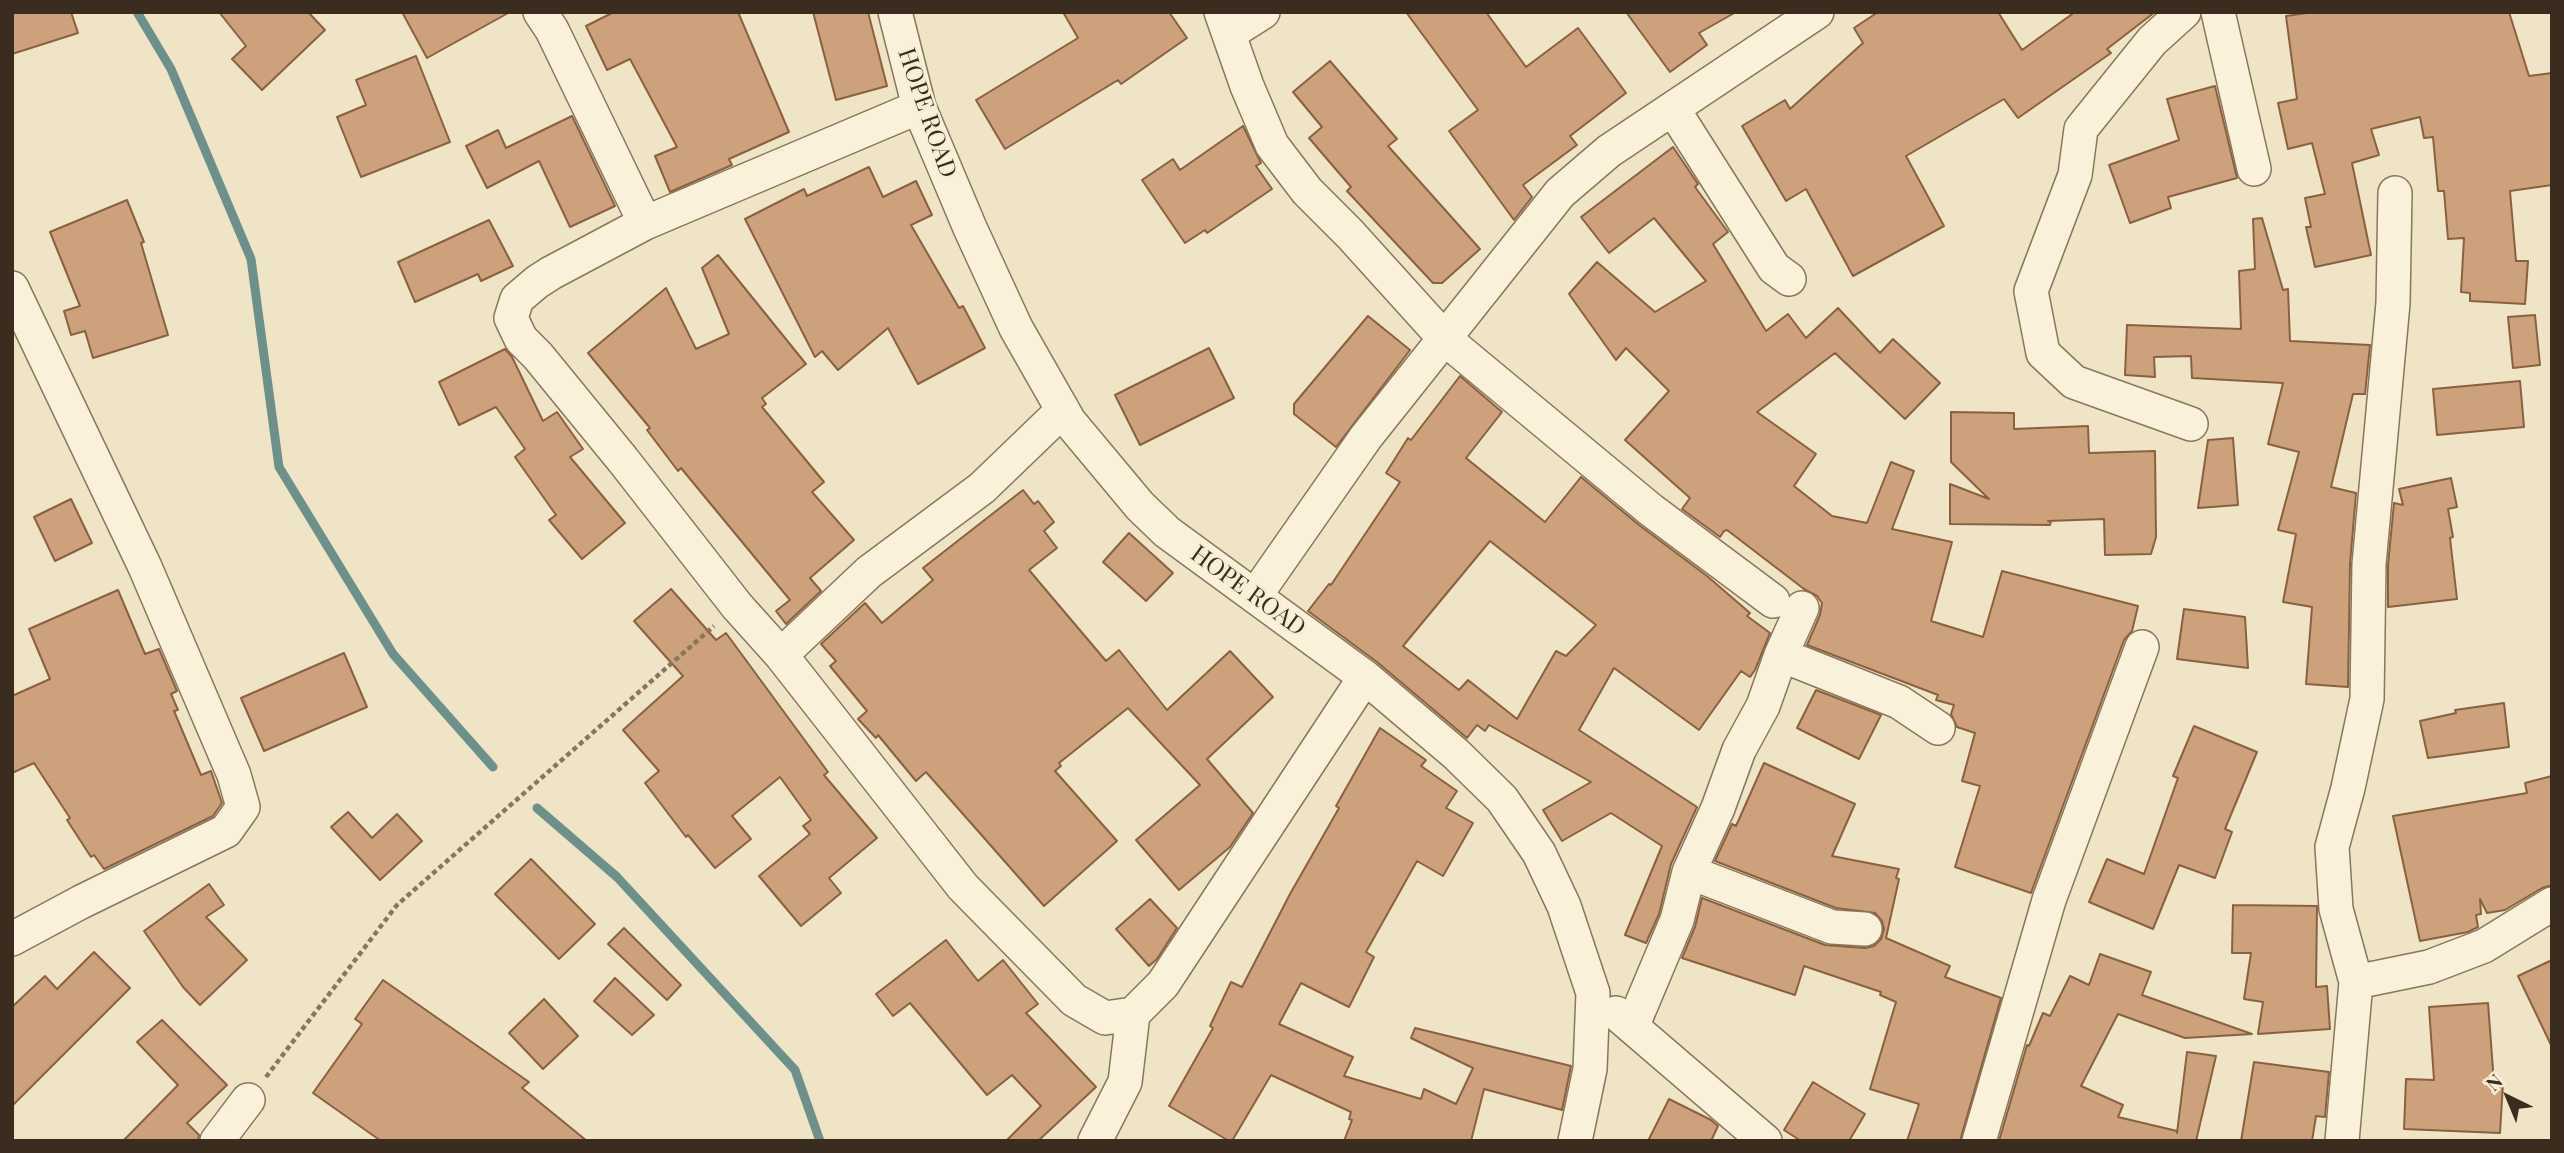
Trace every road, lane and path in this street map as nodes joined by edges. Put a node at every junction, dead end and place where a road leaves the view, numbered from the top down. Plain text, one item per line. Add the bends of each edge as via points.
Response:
1 (540, 12) edge
2 (895, 12) edge
3 (1264, 12) edge
4 (1817, 12) edge
5 (2184, 12) edge
6 (2218, 12) edge
7 (1225, 23) edge
8 (919, 107) junction
9 (1672, 109) junction
10 (2254, 169) dead end
11 (2395, 193) dead end
12 (645, 223) junction
13 (1789, 279) dead end
14 (12, 288) edge
15 (1445, 339) junction
16 (1063, 410) junction
17 (2191, 424) dead end
18 (1255, 596) junction
19 (737, 606) junction
20 (2142, 647) dead end
21 (781, 655) junction
22 (1781, 655) junction
23 (1365, 677) junction
24 (1938, 728) dead end
25 (1689, 872) junction
26 (2552, 904) edge
27 (1865, 929) dead end
28 (12, 939) edge
29 (2356, 982) junction
30 (1593, 993) junction
31 (1133, 1014) junction
32 (1632, 1027) junction
33 (248, 1100) joint
34 (217, 1141) edge
35 (1095, 1141) edge
36 (1575, 1141) edge
37 (1765, 1141) edge
38 (1979, 1141) edge
39 (2342, 1141) edge

1 - 12 street
2 - 8 street, HOPE ROAD
3 - 7 street
4 - 9 street
5 - 17 street via 2152,41 2081,129 2075,175 2031,291 2043,353 2074,382
6 - 10 street
7 - 15 street via 1272,145 1307,191
8 - 12 street
8 - 16 street, HOPE ROAD via 1016,328
9 - 13 street via 1774,268
9 - 15 street via 1609,151 1560,193
11 - 29 street via 2393,303 2369,564 2367,699 2332,847 2336,909
12 - 19 street via 537,282 517,299 512,318 521,339
14 - 28 street via 145,567 234,775 243,807 226,831
15 - 18 street via 1366,437
15 - 22 street via 1651,510 1788,605
16 - 18 street, HOPE ROAD via 1140,506 1167,532
16 - 21 street via 982,488 869,572
18 - 23 street, HOPE ROAD
19 - 21 street
19 - 33 path via 397,905
20 - 38 street via 2049,900
21 - 31 street via 963,887 1022,948 1074,1000 1105,1018
22 - 24 street via 1899,702
22 - 25 street
23 - 30 street, HOPE ROAD via 1503,799 1539,853 1564,906
23 - 31 street via 1163,984
25 - 27 street via 1832,927
25 - 32 street via 1677,920
26 - 29 street via 2484,946 2429,967
29 - 39 street
30 - 32 street
30 - 36 street, HOPE ROAD via 1590,1069
31 - 35 street via 1125,1082
32 - 37 street
33 - 34 street

